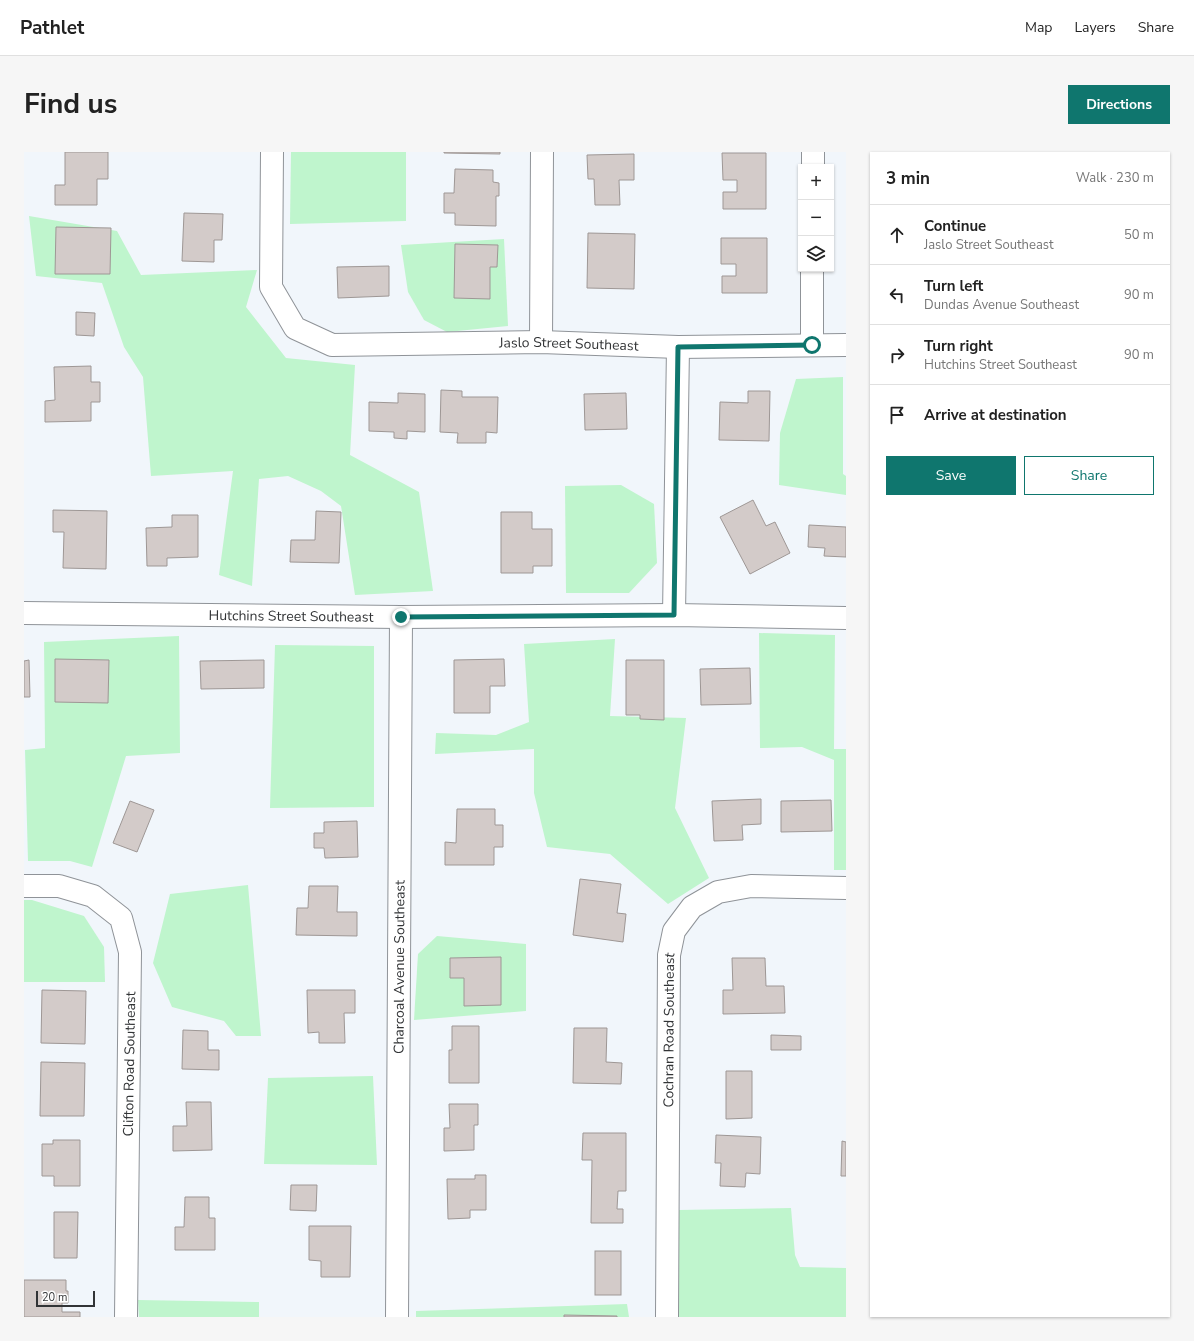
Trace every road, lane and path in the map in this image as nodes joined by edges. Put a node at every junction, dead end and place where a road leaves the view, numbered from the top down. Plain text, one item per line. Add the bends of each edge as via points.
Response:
1 (272, 152) edge
2 (542, 152) edge
3 (813, 152) edge
4 (813, 164) edge
5 (812, 272) edge
6 (541, 342) junction
7 (812, 345) junction
8 (846, 345) edge
9 (678, 347) junction
10 (24, 613) edge
11 (674, 615) junction
12 (401, 617) junction
13 (846, 618) edge
14 (24, 886) edge
15 (846, 888) edge
16 (126, 1317) edge
17 (397, 1317) edge
18 (667, 1317) edge

1 - 6 street, Jaslo Street Southeast via 271,287 295,328 332,345
2 - 6 street
3 - 4 street
5 - 7 street
6 - 9 street, Jaslo Street Southeast
7 - 8 street, Jaslo Street Southeast
7 - 9 street, Jaslo Street Southeast
9 - 11 street
10 - 12 street, Hutchins Street Southeast
11 - 12 street, Hutchins Street Southeast
11 - 13 street, Hutchins Street Southeast
12 - 17 street, Charcoal Avenue Southeast
14 - 16 street, Clifton Road Southeast via 59,886 93,896 121,918 130,952
15 - 18 street, Cochran Road Southeast via 751,886 718,892 692,907 674,931 669,955

